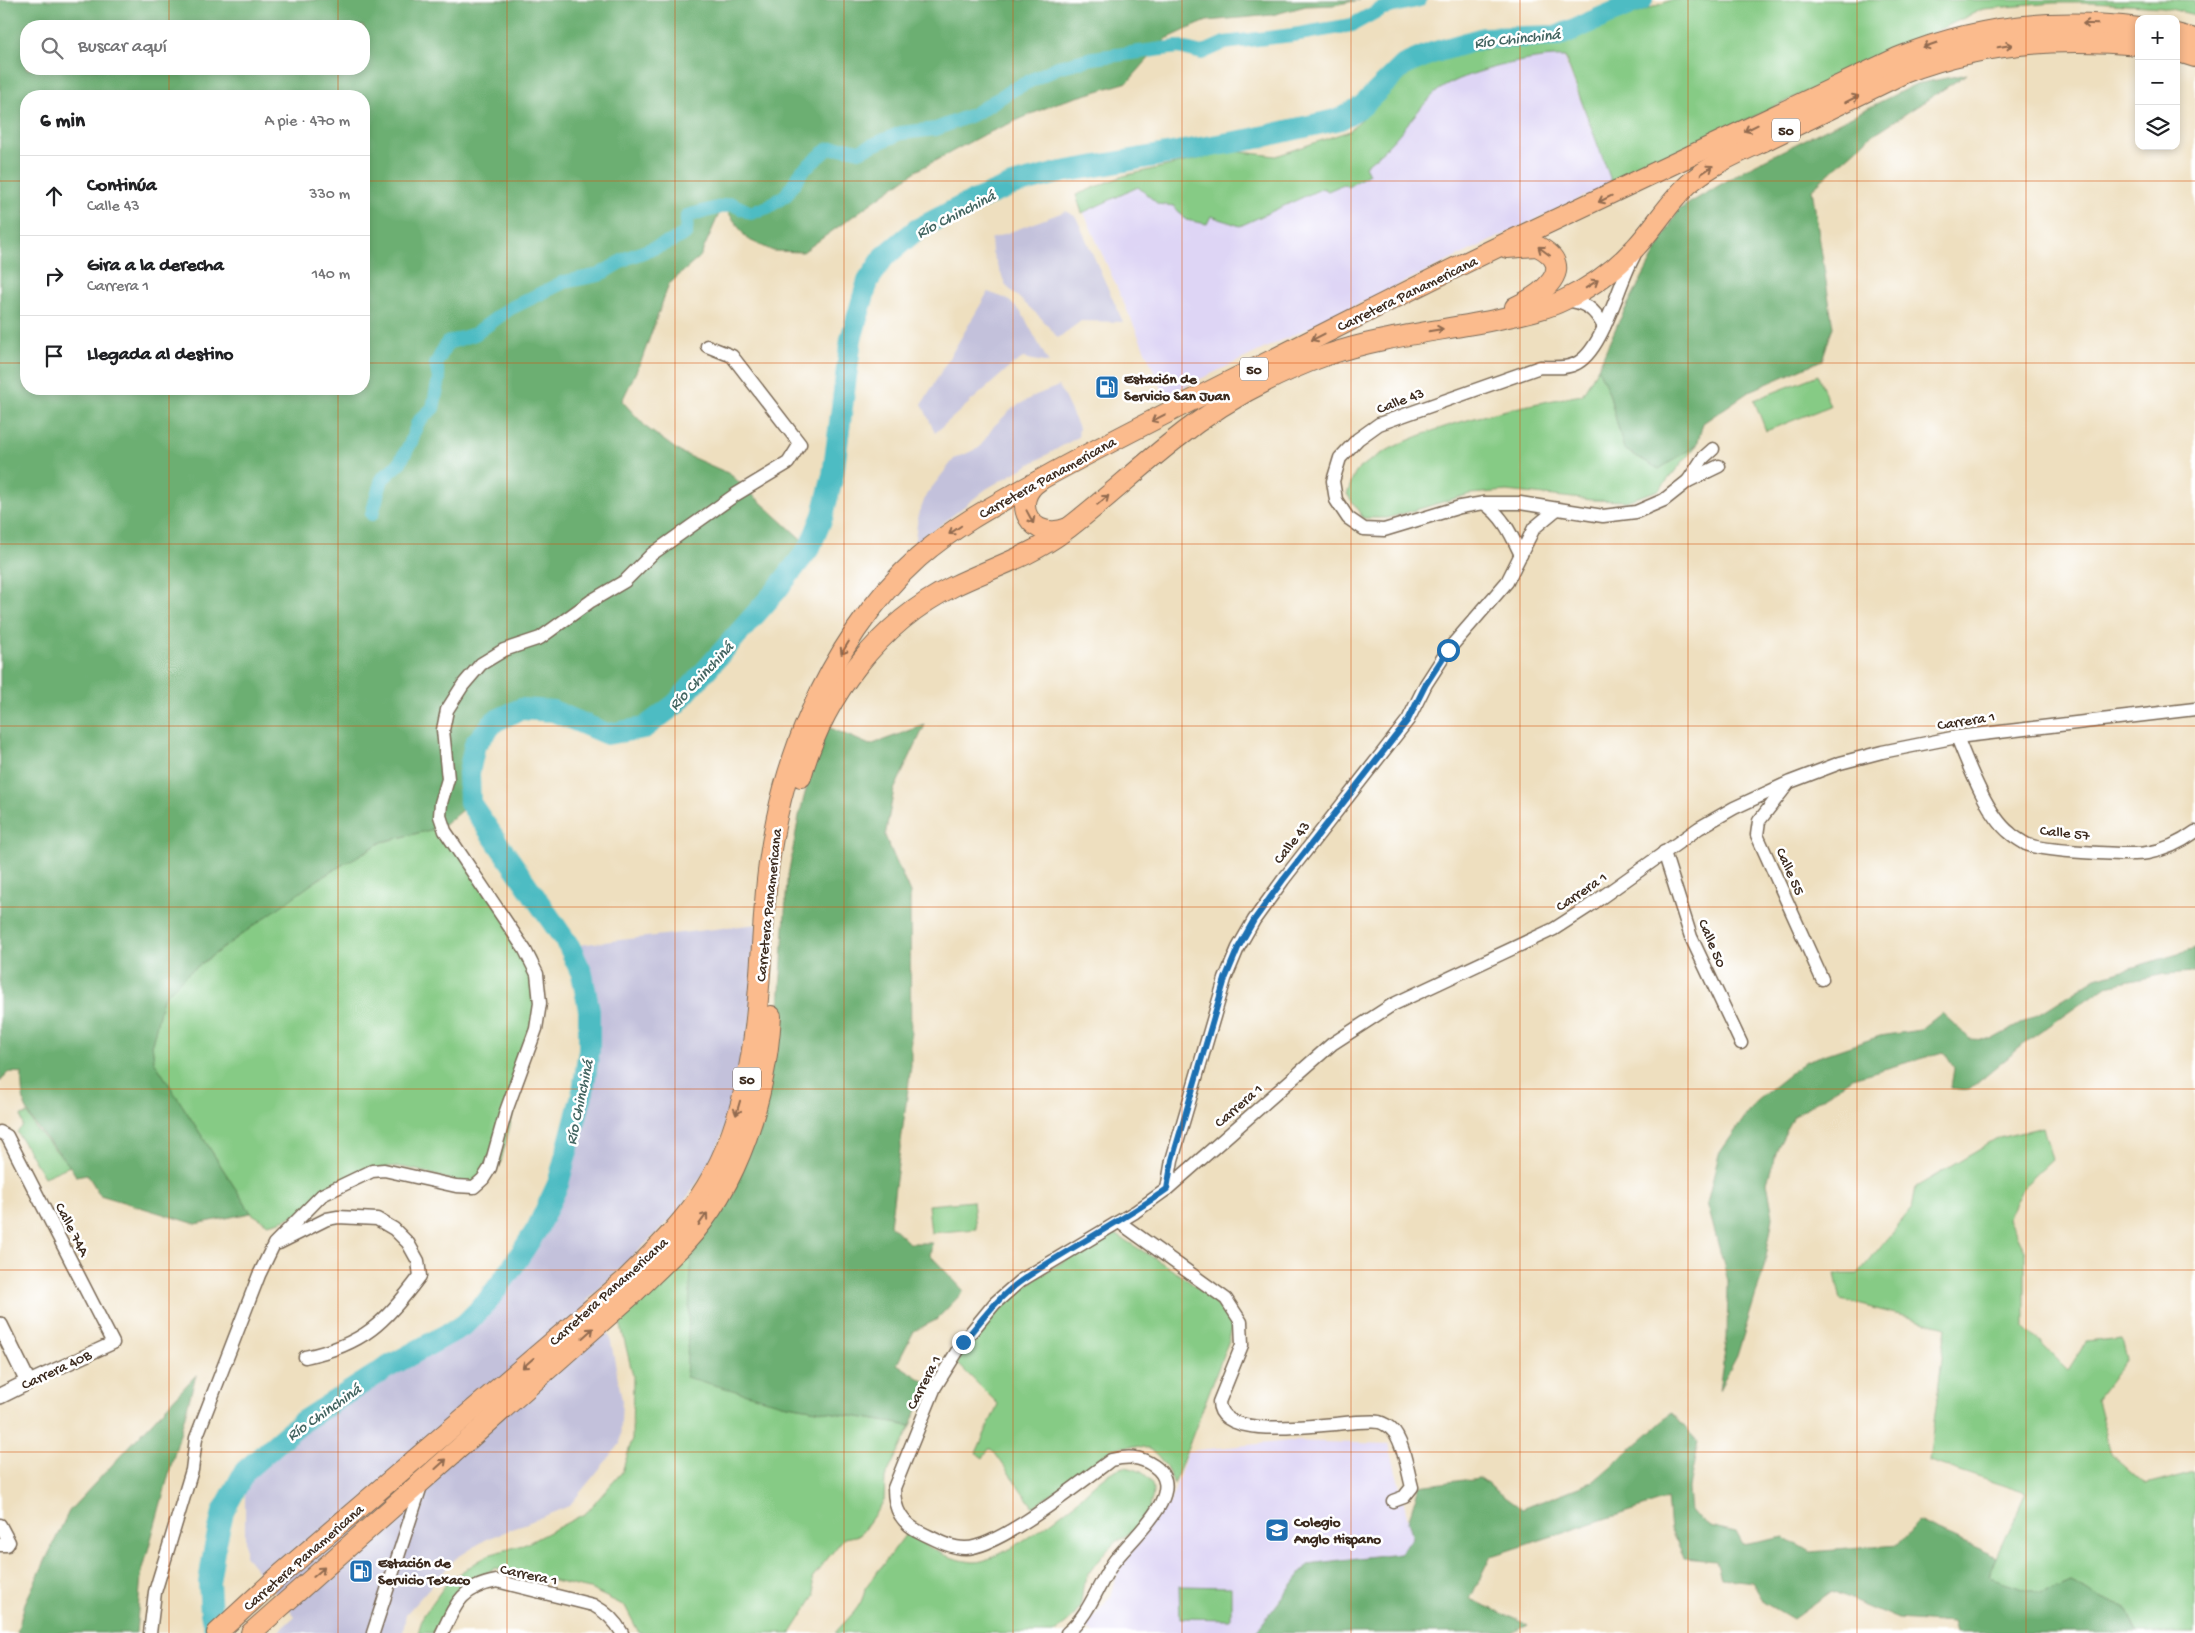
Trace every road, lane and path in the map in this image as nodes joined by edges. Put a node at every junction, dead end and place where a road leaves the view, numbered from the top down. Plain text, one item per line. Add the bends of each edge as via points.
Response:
1 (2135, 28) edge
2 (2180, 35) edge
3 (2195, 39) edge
4 (2135, 45) edge
5 (2180, 52) edge
6 (2195, 56) edge
7 (1659, 219) junction
8 (1492, 251) junction
9 (1565, 300) junction
10 (1481, 323) junction
11 (1604, 327) junction
12 (707, 346) dead end
13 (1713, 449) dead end
14 (1720, 466) dead end
15 (1042, 479) junction
16 (1688, 480) junction
17 (1484, 503) junction
18 (1557, 509) junction
19 (1068, 528) junction
20 (1521, 556) junction
21 (2195, 709) edge
22 (1957, 737) junction
23 (1790, 782) junction
24 (2195, 832) edge
25 (1664, 852) junction
26 (1822, 979) dead end
27 (1741, 1044) dead end
28 (0, 1132) edge
29 (1167, 1189) junction
30 (1118, 1222) junction
31 (274, 1244) junction
32 (0, 1326) edge
33 (113, 1343) joint
34 (305, 1357) dead end
35 (28, 1382) junction
36 (0, 1396) edge
37 (422, 1481) junction
38 (1393, 1501) dead end
39 (0, 1525) edge
40 (4, 1544) edge
41 (150, 1633) edge
42 (217, 1633) edge
43 (251, 1633) edge
44 (373, 1633) edge
45 (442, 1633) edge
46 (622, 1633) edge
47 (1067, 1633) edge

1 -> 8 highway, Carretera Panamericana / 50 via 2092,24 2018,26 1930,44
2 - 3 highway
7 -> 4 highway, Carretera Panamericana / 50 via 1678,194 1712,166 1904,73 1936,61 2021,43
5 - 6 highway
9 -> 7 highway, Carretera Panamericana / 50 via 1614,269
7 - 11 street, Calle 43 via 1621,281
10 -> 8 highway via 1530,300 1550,285 1555,274 1551,256 1538,246
8 -> 15 highway, Carretera Panamericana / 50 via 1115,439
9 - 10 highway, Carretera Panamericana / 50 via 1539,310
9 - 11 street via 1578,301 1589,307
19 -> 10 highway, Carretera Panamericana / 50 via 1200,420 1278,375 1359,345
11 - 17 street, Calle 43 via 1583,360 1573,366 1540,367 1379,424 1340,458 1333,481 1336,500 1348,518 1364,529 1384,530
12 - 31 street via 732,356 800,444 788,463 735,495 652,554 625,581 540,638 504,650 481,664 447,710 443,730 448,779 440,816 444,831 525,950 536,974 540,1002 536,1028 506,1111 490,1168 474,1187 372,1170 322,1195
13 - 16 street
14 - 16 street
15 -> 19 highway via 1026,495 1028,518 1046,532
15 -> 42 highway, Carretera Panamericana / 50 via 980,512 916,560 881,596 850,640 810,713 791,762 778,812 768,877 757,1022 746,1079 719,1162 692,1208 625,1280
16 - 18 street via 1664,500 1636,512 1603,516
17 - 18 street, Calle 43
17 - 20 street via 1507,525
18 - 20 street, Calle 43 via 1534,528
37 -> 19 highway, Carretera Panamericana / 50 via 642,1285 685,1243 722,1191 746,1139 762,1081 770,1020 780,877 790,814 822,721 844,683 891,630 921,607 952,587 1026,555
20 - 29 street, Calle 43 via 1507,582 1448,650 1408,720 1250,927 1225,979 1172,1160
21 - 22 street, Carrera 1
22 - 23 street, Carrera 1 via 1873,754
22 - 24 street, Calle 57 via 1974,778 1996,817 2008,832 2026,844 2055,850 2145,854 2170,848
23 - 25 street, Carrera 1 via 1698,828
23 - 26 street, Calle 55 via 1759,822 1757,835
25 - 27 street, Calle 50 via 1691,937
25 - 29 street, Carrera 1 via 1554,929 1392,1005 1355,1027
28 - 33 street, Calle 74A via 7,1136
29 - 30 street, Carrera 1
30 - 38 street via 1226,1299 1241,1322 1242,1345 1219,1402 1221,1411 1247,1426 1299,1428 1380,1422 1394,1431 1412,1487
30 - 47 street, Carrera 1 via 1020,1281 995,1303 963,1342 935,1387 894,1488 894,1504 902,1518 915,1530 964,1548 982,1546 1002,1537 1111,1460 1125,1456 1137,1458 1159,1470 1166,1485 1163,1500 1153,1516 1123,1548 1087,1611
31 - 34 street via 338,1216 377,1219 408,1243 418,1261 420,1276 381,1324 331,1352
31 - 41 street via 255,1284 196,1438 192,1470 155,1592
32 - 35 street
33 - 35 street, Carrera 40B
35 - 36 street, Carrera 40B
43 -> 37 highway, Carretera Panamericana / 50
37 - 44 street
39 - 40 street
45 - 46 street, Carrera 1 via 456,1604 467,1591 497,1581 593,1605 617,1623

